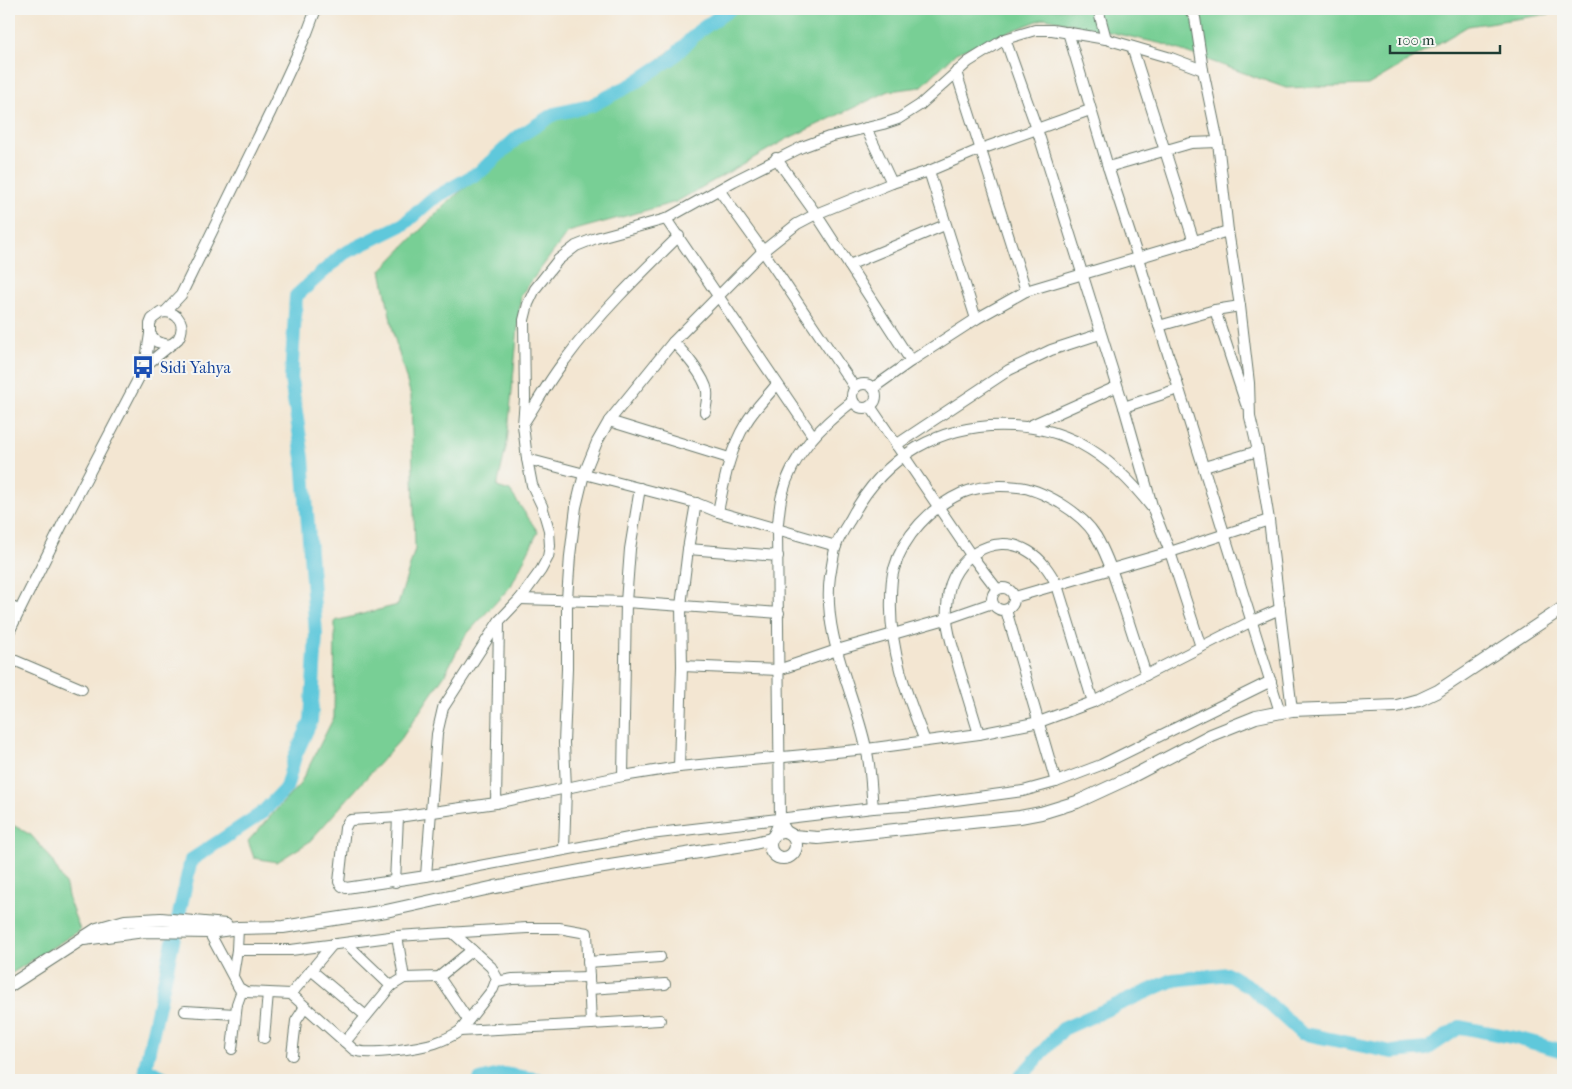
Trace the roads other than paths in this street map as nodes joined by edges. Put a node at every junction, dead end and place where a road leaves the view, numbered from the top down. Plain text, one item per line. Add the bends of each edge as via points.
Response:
1 (317, 9) edge
2 (1098, 9) edge
3 (1189, 9) edge
4 (1068, 32) junction
5 (1006, 39) junction
6 (1106, 39) junction
7 (1132, 47) junction
8 (1203, 70) junction
9 (956, 72) junction
10 (1090, 110) junction
11 (866, 128) junction
12 (1037, 129) junction
13 (1218, 142) junction
14 (981, 149) junction
15 (1165, 150) junction
16 (776, 158) junction
17 (1108, 167) junction
18 (929, 171) junction
19 (892, 183) junction
20 (719, 190) junction
21 (816, 214) junction
22 (666, 219) junction
23 (945, 225) junction
24 (1228, 230) junction
25 (679, 236) junction
26 (1194, 242) junction
27 (763, 251) junction
28 (1138, 258) junction
29 (849, 265) junction
30 (1082, 274) junction
31 (1026, 292) junction
32 (182, 295) junction
33 (719, 296) junction
34 (1240, 306) junction
35 (1215, 310) junction
36 (165, 312) junction
37 (179, 318) junction
38 (976, 319) junction
39 (1159, 326) junction
40 (150, 334) junction
41 (1100, 334) junction
42 (673, 342) junction
43 (174, 343) junction
44 (911, 361) junction
45 (145, 366) junction
46 (777, 384) junction
47 (1116, 387) junction
48 (855, 388) junction
49 (873, 388) junction
50 (1178, 389) junction
51 (853, 401) junction
52 (870, 406) junction
53 (1124, 407) junction
54 (705, 412) dead end
55 (1250, 416) junction
56 (609, 422) junction
57 (523, 425) junction
58 (1027, 427) junction
59 (813, 436) junction
60 (896, 445) junction
61 (1258, 451) junction
62 (902, 456) junction
63 (729, 458) junction
64 (527, 459) junction
65 (1204, 467) junction
66 (584, 474) junction
67 (640, 488) junction
68 (696, 503) junction
69 (938, 507) junction
70 (1154, 509) junction
71 (718, 512) junction
72 (1269, 520) junction
73 (777, 530) junction
74 (1225, 534) junction
75 (836, 546) junction
76 (688, 549) junction
77 (1170, 552) junction
78 (971, 555) junction
79 (778, 556) junction
80 (1111, 569) junction
81 (1057, 585) junction
82 (997, 589) junction
83 (1015, 598) junction
84 (520, 599) junction
85 (567, 600) junction
86 (626, 602) junction
87 (992, 603) junction
88 (9, 605) edge
89 (681, 606) junction
90 (1563, 608) edge
91 (1006, 610) junction
92 (1280, 610) junction
93 (19, 611) junction
94 (779, 613) junction
95 (946, 619) junction
96 (499, 621) junction
97 (1252, 621) junction
98 (9, 632) edge
99 (892, 634) junction
100 (1201, 647) junction
101 (837, 650) junction
102 (9, 658) edge
103 (682, 666) junction
104 (778, 670) junction
105 (1146, 674) junction
106 (1271, 681) junction
107 (82, 689) dead end
108 (1093, 702) junction
109 (1286, 711) junction
110 (1039, 722) junction
111 (978, 734) junction
112 (925, 741) junction
113 (867, 749) junction
114 (778, 758) junction
115 (679, 768) junction
116 (623, 776) junction
117 (1056, 782) junction
118 (566, 788) junction
119 (496, 803) junction
120 (873, 808) junction
121 (432, 812) junction
122 (398, 817) junction
123 (780, 820) junction
124 (790, 834) junction
125 (818, 838) junction
126 (772, 842) junction
127 (564, 850) junction
128 (795, 850) junction
129 (426, 876) junction
130 (395, 882) junction
131 (194, 926) junction
132 (238, 928) junction
133 (209, 932) junction
134 (452, 932) junction
135 (397, 936) junction
136 (346, 943) junction
137 (332, 944) junction
138 (237, 950) junction
139 (472, 950) junction
140 (660, 957) dead end
141 (588, 962) junction
142 (311, 970) junction
143 (233, 975) junction
144 (439, 977) junction
145 (589, 977) junction
146 (404, 978) junction
147 (496, 982) junction
148 (665, 984) dead end
149 (9, 986) edge
150 (391, 986) junction
151 (590, 989) junction
152 (242, 990) junction
153 (268, 993) junction
154 (291, 994) junction
155 (305, 1007) junction
156 (185, 1011) dead end
157 (235, 1014) junction
158 (366, 1016) junction
159 (468, 1020) junction
160 (660, 1020) dead end
161 (591, 1024) junction
162 (460, 1031) junction
163 (264, 1038) dead end
164 (345, 1042) junction
165 (232, 1049) dead end
166 (292, 1055) dead end

1 - 32 street
2 - 6 street
3 - 8 street via 1195,18
4 - 5 street via 1035,30
4 - 6 street
4 - 10 street
5 - 9 street
5 - 12 street
6 - 7 street
7 - 8 street
7 - 15 street
8 - 13 street
9 - 11 street via 910,112
9 - 14 street
10 - 12 street
10 - 17 street
11 - 16 street via 829,137
11 - 19 street
12 - 14 street
12 - 30 street
13 - 15 street via 1191,143
13 - 24 street
14 - 18 street
14 - 31 street
15 - 17 street
15 - 26 street
16 - 20 street
16 - 21 street
17 - 28 street
18 - 19 street
18 - 23 street
19 - 21 street
20 - 22 street
20 - 27 street
21 - 27 street
21 - 29 street
22 - 25 street
22 - 57 street via 576,246 558,260 535,289 524,320
23 - 29 street
23 - 38 street
24 - 26 street
24 - 34 street
25 - 33 street
25 - 57 street via 621,293 564,360
26 - 28 street
27 - 33 street
27 - 48 street
28 - 30 street
28 - 39 street
29 - 44 street
30 - 31 street
30 - 41 street
31 - 38 street
32 - 36 street
32 - 37 street
33 - 42 street
33 - 46 street
34 - 35 street
34 - 55 street
35 - 39 street
35 - 55 street
36 - 37 street
36 - 40 street via 152,319
37 - 43 street via 181,334
38 - 44 street
39 - 50 street
40 - 43 street via 157,342
40 - 45 street
41 - 47 street
41 - 60 street via 1051,350 1009,370
42 - 54 street via 696,368 707,390
42 - 56 street
43 - 45 street
44 - 49 street
45 - 93 street
46 - 59 street
46 - 63 street via 747,421
47 - 53 street
47 - 58 street
48 - 49 street via 866,384
48 - 51 street
49 - 52 street via 875,400
50 - 53 street
50 - 65 street
51 - 52 street via 860,408
51 - 59 street
52 - 60 street
53 - 70 street
55 - 61 street
56 - 63 street
56 - 66 street
57 - 64 street
58 - 62 street via 988,426 956,431 928,441
58 - 70 street via 1058,434 1096,453 1131,481
59 - 73 street via 790,471 781,496
60 - 62 street
61 - 65 street
61 - 72 street
62 - 69 street
62 - 75 street via 868,490
63 - 71 street
64 - 66 street
64 - 84 street via 532,486 549,530 550,546 541,570
65 - 74 street
66 - 67 street
66 - 85 street via 576,507
67 - 68 street
67 - 86 street
68 - 71 street
68 - 76 street
69 - 78 street
69 - 80 street via 963,492 986,487 1020,487 1048,496 1070,509 1096,535
69 - 99 street via 908,538 893,570
70 - 77 street
71 - 73 street
72 - 74 street
72 - 92 street
73 - 75 street
73 - 79 street
74 - 77 street
74 - 97 street
75 - 101 street via 829,599
76 - 79 street
76 - 89 street
77 - 80 street
77 - 100 street
78 - 81 street via 1000,544 1017,546 1040,561
78 - 82 street
78 - 95 street via 955,572 950,584
79 - 94 street
80 - 81 street
80 - 105 street
81 - 83 street
81 - 108 street
82 - 83 street via 1008,588
82 - 87 street via 992,595
83 - 91 street
84 - 85 street
84 - 96 street
85 - 86 street
85 - 118 street
86 - 89 street
86 - 116 street
87 - 91 street via 998,609
87 - 95 street
88 - 93 street
89 - 94 street
89 - 103 street
90 - 109 main road via 1438,691 1419,700 1397,706
91 - 110 street
92 - 97 street
92 - 109 street
93 - 98 street
94 - 104 street
95 - 99 street
95 - 111 street
96 - 119 street
96 - 121 street via 443,708 437,734
97 - 100 street
97 - 106 street
99 - 101 street
99 - 112 street via 903,680
100 - 105 street
101 - 104 street
101 - 113 street
102 - 107 street
103 - 104 street
103 - 115 street
104 - 114 street
105 - 108 street
106 - 109 street
106 - 117 street via 1101,765
108 - 110 street
109 - 125 main road via 1256,717 1211,735 1127,780 1077,802 1041,813
110 - 111 street
110 - 117 street
111 - 112 street
112 - 113 street
113 - 114 street
113 - 120 street
114 - 115 street
114 - 123 street
115 - 116 street
116 - 118 street
117 - 120 street via 1000,795
118 - 119 street
118 - 127 street
119 - 121 street
120 - 123 street
121 - 122 street
121 - 129 street
122 - 130 street
122 - 130 street via 348,822 339,882 346,888
123 - 124 street
123 - 126 street
123 - 127 street via 650,834
124 - 125 main road
124 - 126 main road via 780,832
124 - 128 main road
125 - 128 main road
126 - 128 main road via 778,857 783,858
126 - 132 main road via 496,886 377,912 283,927
127 - 129 street
129 - 130 street
131 - 132 main road via 221,924
131 - 133 main road
131 - 149 main road via 144,925 84,939
132 - 133 main road
132 - 138 street
133 - 143 street
134 - 135 street
134 - 139 street
134 - 141 street via 559,928 588,932
135 - 136 street
135 - 146 street
136 - 137 street
136 - 150 street
137 - 138 street via 291,950
137 - 142 street
138 - 143 street
139 - 144 street
139 - 147 street via 491,967 496,974
140 - 141 street
141 - 145 street
142 - 154 street
142 - 158 street
143 - 152 street
144 - 146 street
144 - 159 street
145 - 147 street
145 - 151 street
146 - 150 street
147 - 159 street
148 - 151 street
150 - 158 street
151 - 161 street
152 - 153 street
152 - 157 street
153 - 154 street
153 - 163 street
154 - 155 street
155 - 164 street
155 - 166 street via 295,1024
156 - 157 street
157 - 165 street
158 - 164 street
159 - 162 street
160 - 161 street
161 - 162 street
162 - 164 street via 431,1044 381,1051 358,1052

